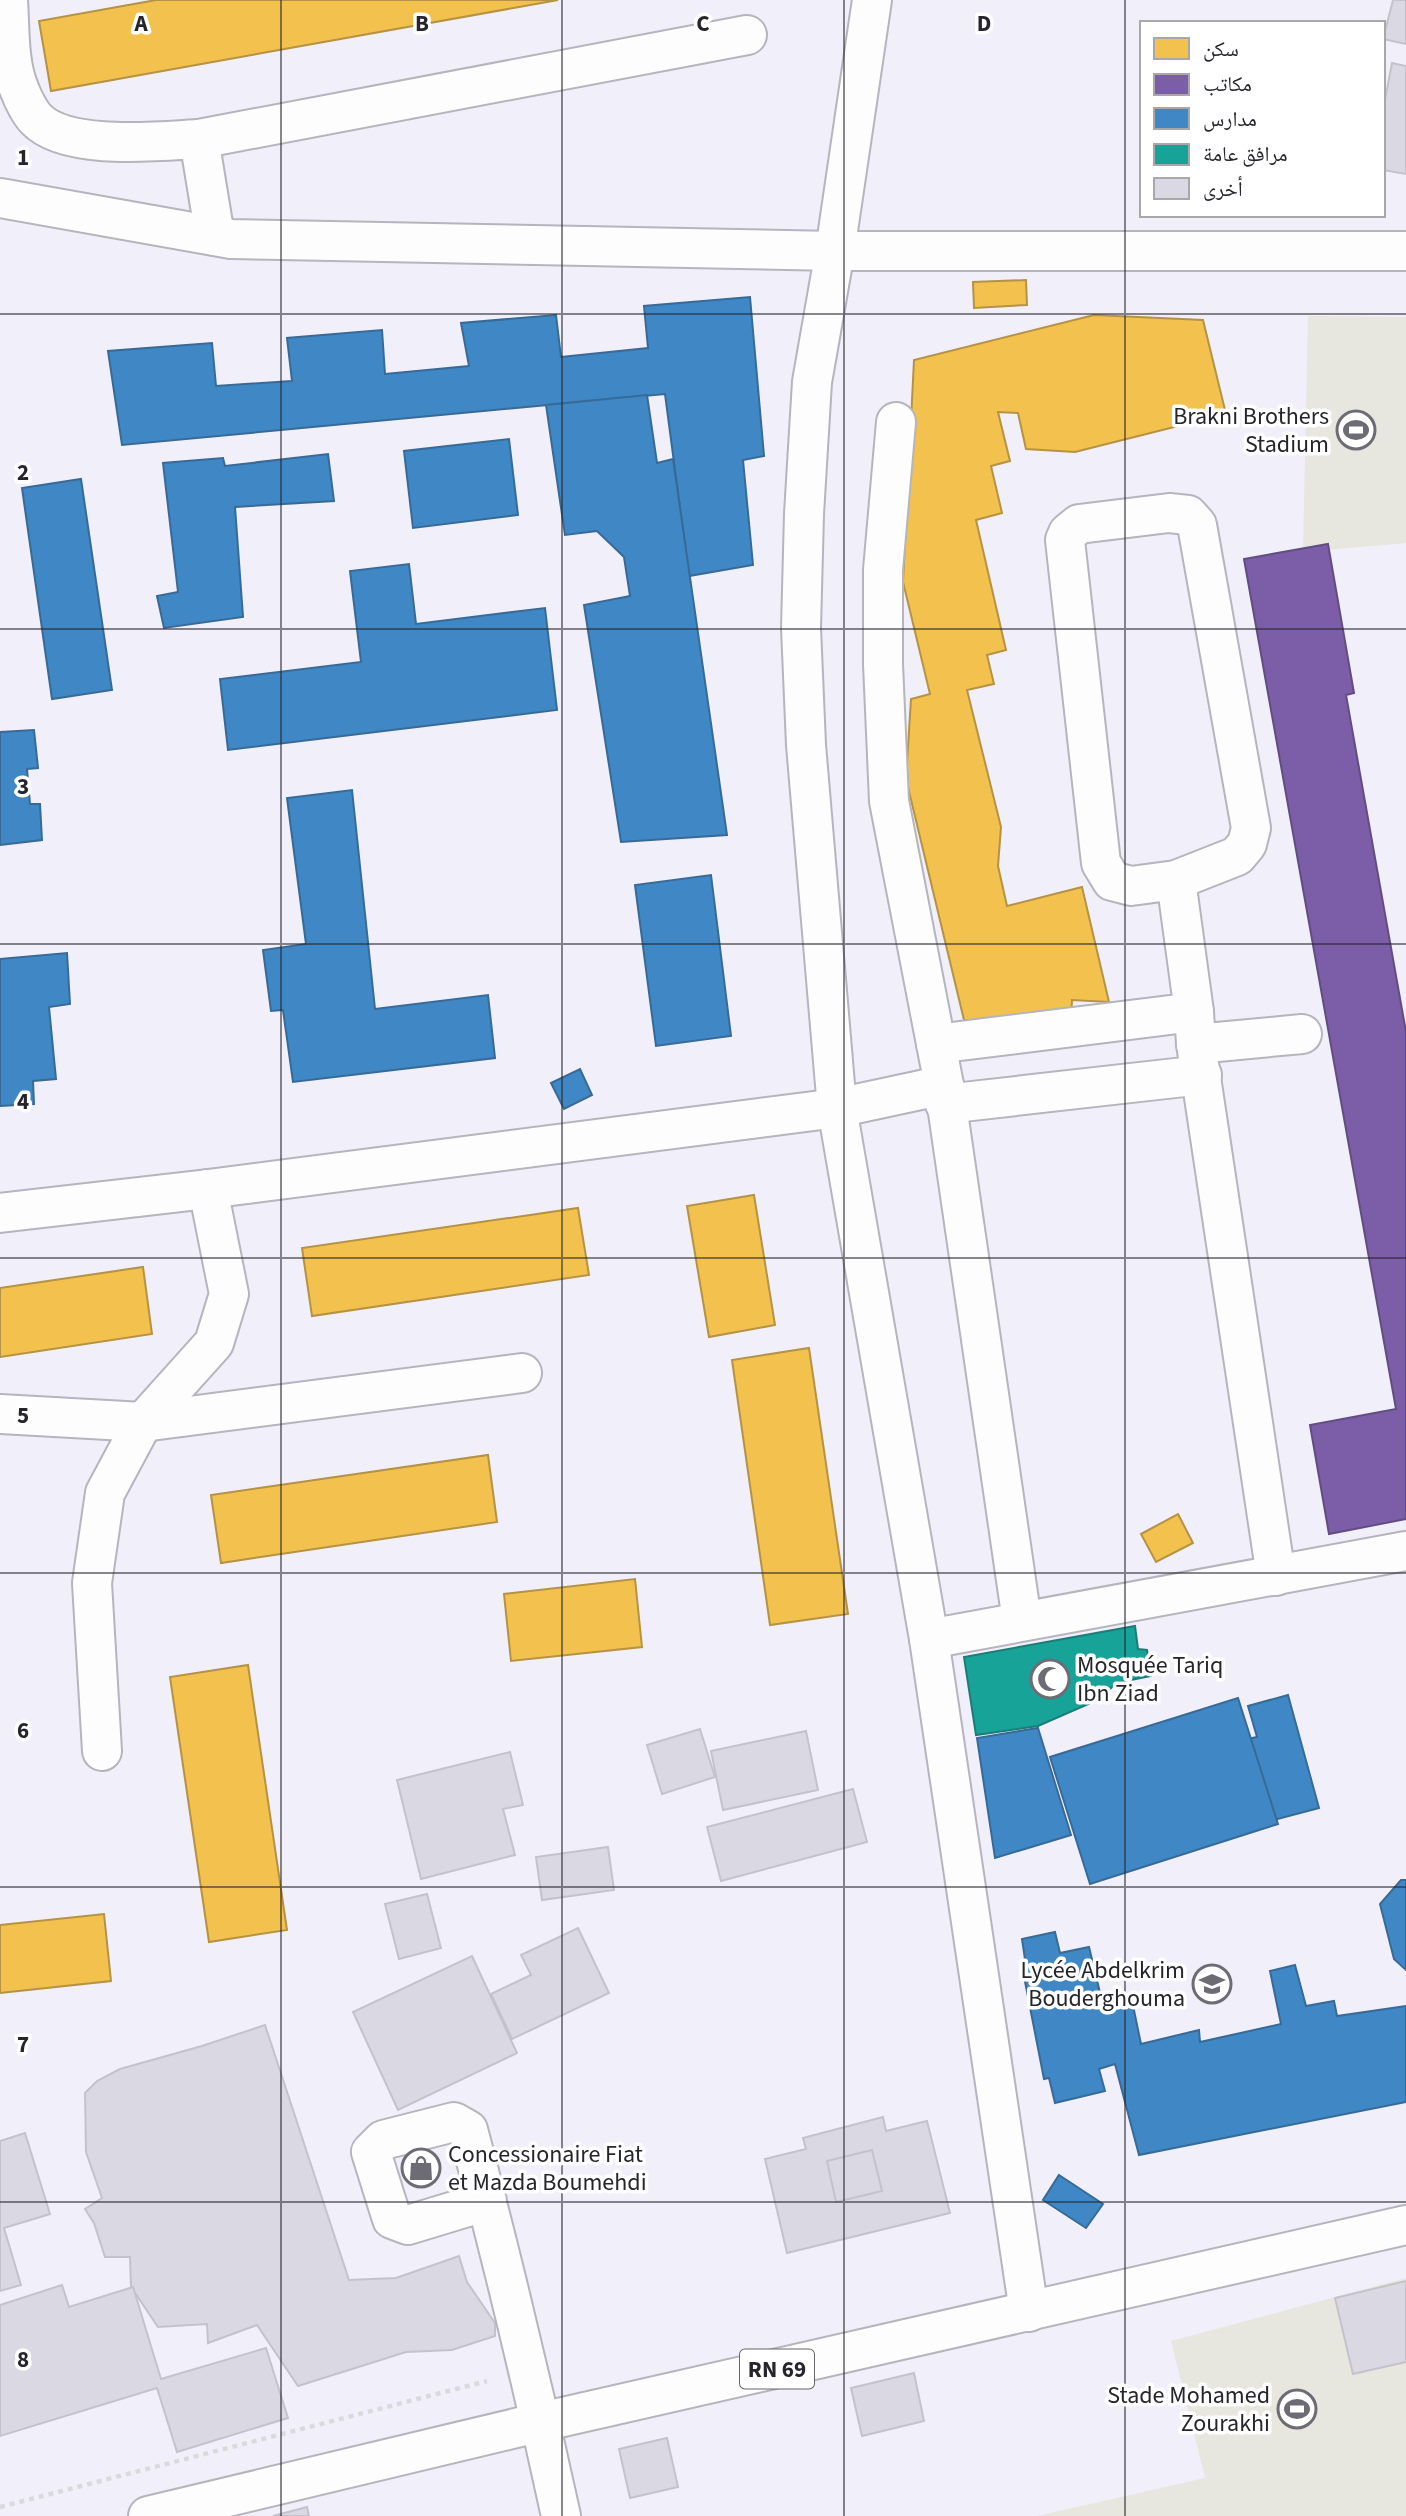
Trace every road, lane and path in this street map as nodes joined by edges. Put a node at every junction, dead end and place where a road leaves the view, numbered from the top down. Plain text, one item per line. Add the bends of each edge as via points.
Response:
1 (8, 0) edge
2 (872, 0) edge
3 (747, 35) dead end
4 (199, 139) junction
5 (0, 198) edge
6 (215, 236) junction
7 (835, 251) junction
8 (1406, 251) edge
9 (896, 422) dead end
10 (1176, 880) junction
11 (1302, 1034) dead end
12 (936, 1044) junction
13 (1197, 1044) junction
14 (944, 1094) junction
15 (837, 1108) junction
16 (208, 1189) junction
17 (0, 1213) edge
18 (522, 1373) dead end
19 (0, 1414) edge
20 (143, 1422) junction
21 (1406, 1551) edge
22 (1276, 1576) junction
23 (1022, 1621) junction
24 (929, 1639) junction
25 (102, 1751) dead end
26 (487, 2201) dead end
27 (1406, 2225) edge
28 (1029, 2312) junction
29 (529, 2370) junction
30 (541, 2422) junction
31 (0, 2507) edge
32 (148, 2516) edge
33 (561, 2516) edge

1 - 4 street via 19,90 36,120 60,134 94,140
2 - 7 street
3 - 4 street
4 - 6 street
5 - 6 street
6 - 7 street
7 - 8 street
7 - 15 street via 812,382 801,628 806,745
9 - 12 street via 883,570 889,801
10 - 10 street via 1131,886 1112,881 1101,863 1065,540 1079,524 1169,513 1188,515 1197,525 1251,828 1247,844 1237,856
10 - 13 street
11 - 13 street
12 - 13 street
12 - 14 street
13 - 14 street
13 - 22 street
14 - 15 street
14 - 23 street
15 - 16 street
15 - 24 street
16 - 17 street
16 - 20 street via 229,1294 214,1342
18 - 20 street
19 - 20 street
20 - 25 street via 105,1493 92,1583
21 - 22 street
22 - 23 street
23 - 24 street
24 - 28 street
26 - 29 street
27 - 28 street, RN 69
28 - 30 street, RN 69
29 - 30 street
29 - 31 path
30 - 32 street, RN 69
30 - 33 street

